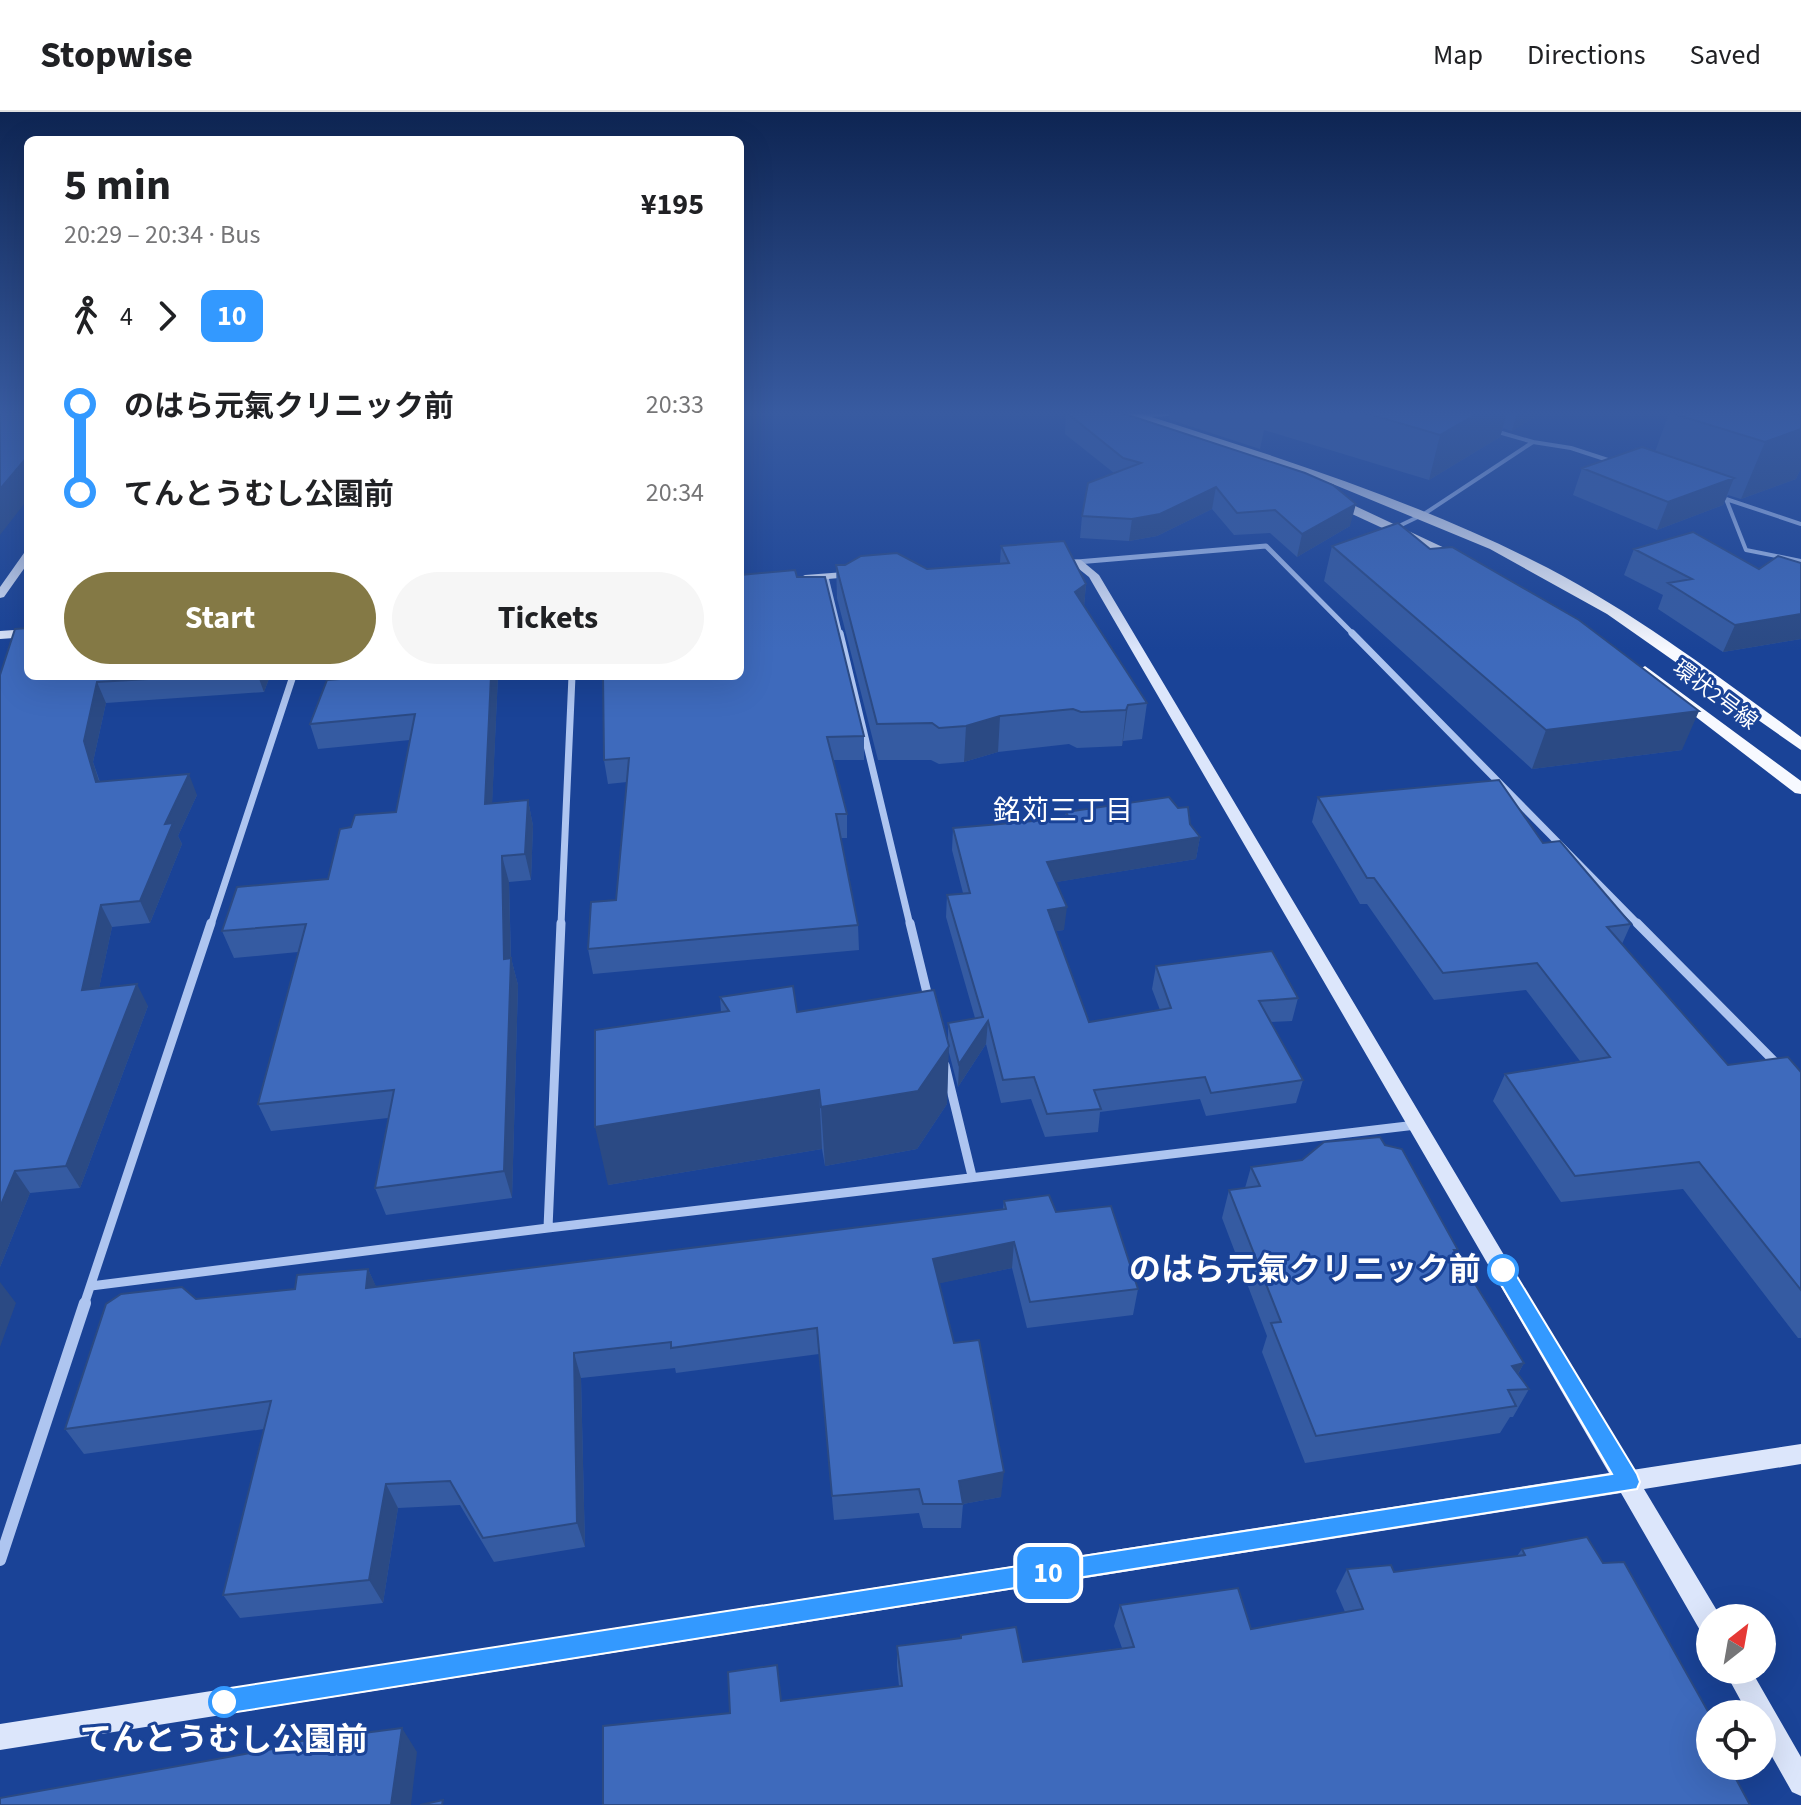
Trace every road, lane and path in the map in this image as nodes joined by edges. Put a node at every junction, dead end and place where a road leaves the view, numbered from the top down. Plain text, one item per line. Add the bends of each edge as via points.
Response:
1 (1364, 492) edge
2 (1457, 492) edge
3 (1314, 493) edge
4 (1712, 495) edge
5 (1726, 499) junction
6 (1424, 514) junction
7 (1801, 524) edge
8 (1397, 527) junction
9 (24, 561) edge
10 (1801, 561) edge
11 (1029, 562) edge
12 (1077, 562) junction
13 (1469, 563) edge
14 (873, 573) edge
15 (826, 577) junction
16 (783, 580) edge
17 (0, 595) edge
18 (24, 633) edge
19 (0, 635) edge
20 (1631, 660) edge
21 (292, 680) edge
22 (572, 680) edge
23 (1801, 745) edge
24 (1801, 789) edge
25 (931, 1006) edge
26 (942, 1052) edge
27 (1780, 1067) edge
28 (1416, 1125) junction
29 (972, 1176) junction
30 (548, 1228) junction
31 (91, 1286) junction
32 (1801, 1454) edge
33 (1629, 1482) junction
34 (0, 1560) edge
35 (1699, 1604) edge
36 (0, 1737) edge
37 (1776, 1739) edge
38 (1801, 1783) edge

1 - 6 main road, 環状2号線
2 - 6 lane
3 - 8 main road
4 - 5 lane
5 - 7 lane
5 - 10 lane via 1746,550
6 - 8 lane
6 - 23 main road, 環状2号線 via 1547,573 1644,631
8 - 13 main road
9 - 17 street
11 - 12 street
12 - 27 street via 1266,546
12 - 28 street via 1093,575
14 - 15 street
15 - 16 street
15 - 25 street
18 - 19 street
20 - 24 main road, 環状2号線
21 - 31 street
22 - 30 street
26 - 29 street
28 - 29 street
28 - 33 street
29 - 30 street
30 - 31 street
31 - 34 street
32 - 33 street
33 - 35 street
33 - 36 street
37 - 38 street

